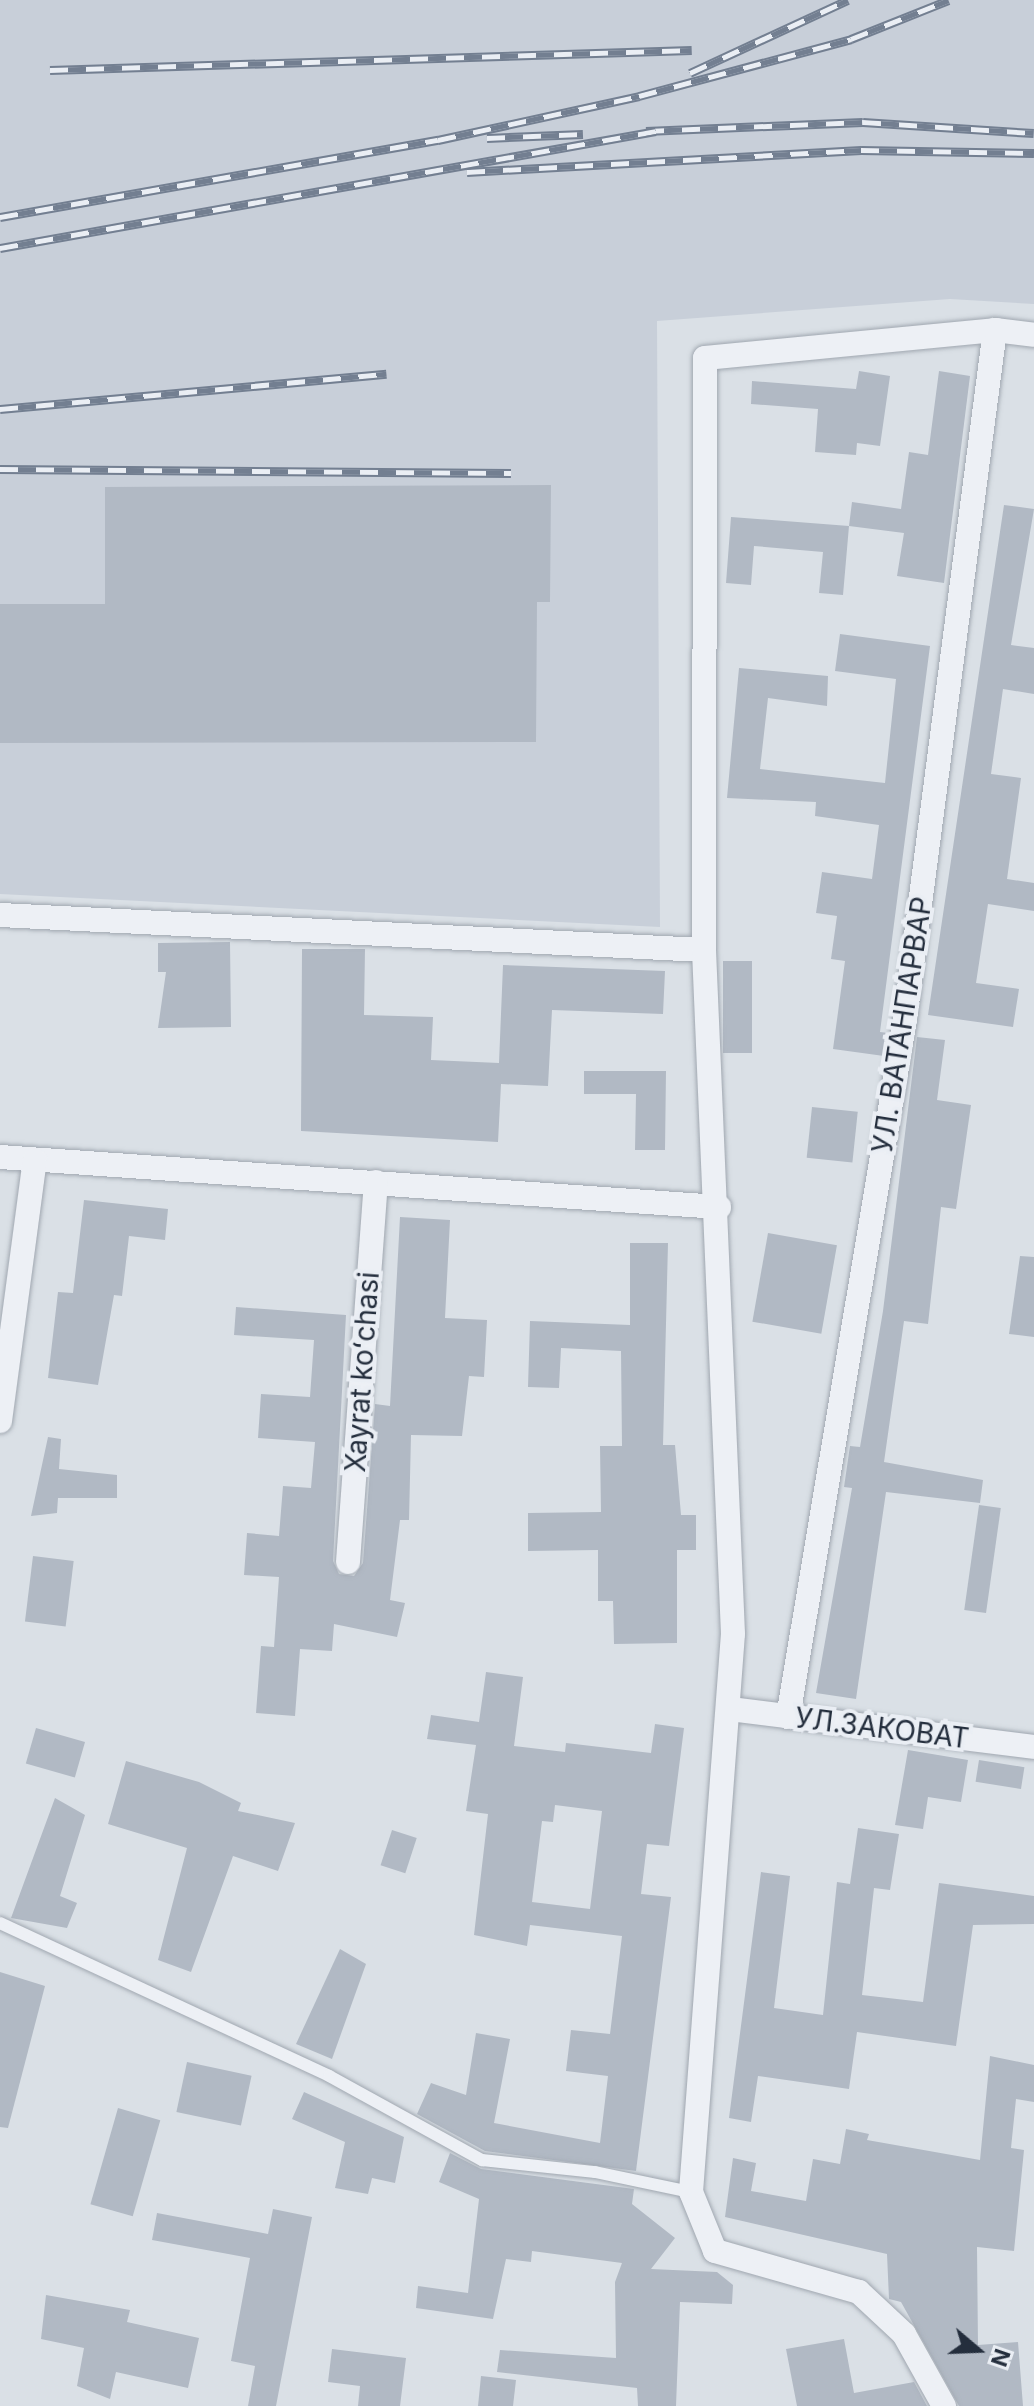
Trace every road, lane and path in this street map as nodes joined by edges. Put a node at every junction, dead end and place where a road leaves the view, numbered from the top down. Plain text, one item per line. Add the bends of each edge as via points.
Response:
1 (995, 330) junction
2 (1034, 335) edge
3 (0, 915) edge
4 (704, 950) junction
5 (0, 1157) edge
6 (35, 1160) junction
7 (376, 1182) junction
8 (719, 1207) junction
9 (0, 1421) edge
10 (348, 1562) dead end
11 (730, 1709) junction
12 (788, 1717) junction
13 (1034, 1747) edge
14 (0, 1923) edge
15 (691, 2192) junction
16 (944, 2406) edge

1 - 2 street
1 - 4 street via 705,358
1 - 12 street, УЛ. ВАТАНПАРВАР via 905,1019
3 - 4 street
4 - 8 street
5 - 6 street
6 - 7 street
6 - 9 street
7 - 8 street
7 - 10 street, Xayrat koʻchasi
8 - 11 street
11 - 12 street, УЛ.ЗАКОВАТ
11 - 15 street
12 - 13 street, УЛ.ЗАКОВАТ
14 - 15 lane via 329,2076 482,2160 595,2172
15 - 16 street via 715,2251 859,2292 904,2334

